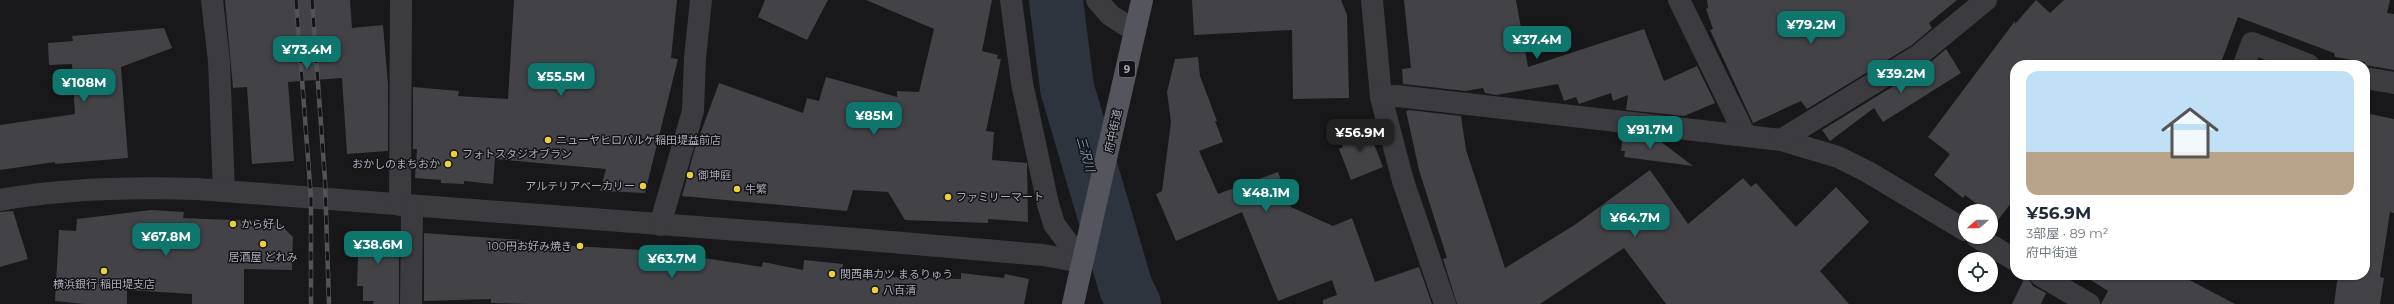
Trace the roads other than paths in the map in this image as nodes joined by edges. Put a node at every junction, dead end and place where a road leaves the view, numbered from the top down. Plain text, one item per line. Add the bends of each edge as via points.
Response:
1 (212, 0) edge
2 (401, 0) edge
3 (701, 0) edge
4 (1012, 0) edge
5 (1097, 0) edge
6 (1142, 0) edge
7 (1372, 0) edge
8 (1678, 0) edge
9 (1986, 0) edge
10 (1135, 31) junction
11 (2246, 60) edge
12 (2296, 60) edge
13 (2370, 79) edge
14 (2394, 83) edge
15 (1381, 97) junction
16 (1745, 135) junction
17 (1781, 140) junction
18 (224, 191) junction
19 (0, 200) edge
20 (406, 205) junction
21 (660, 225) junction
22 (1958, 226) edge
23 (1989, 244) edge
24 (2010, 257) edge
25 (1075, 268) junction
26 (2048, 280) edge
27 (411, 304) edge
28 (1073, 304) edge
29 (1445, 304) edge
30 (2089, 304) edge

1 - 18 street via 219,61
2 - 20 street
3 - 21 street via 693,111
4 - 25 street via 1022,82 1048,204
5 - 10 street via 1110,16
6 - 10 main road, 府中街道 / 9
7 - 15 street
8 - 16 street
9 - 17 street via 1919,55
10 - 25 main road, 府中街道 / 9 via 1108,156
11 - 12 street via 2252,43
13 - 14 street
15 - 16 street via 1397,96
15 - 29 street via 1403,181
16 - 17 street
17 - 22 street via 1838,157
18 - 19 street via 141,188 30,194
18 - 20 street
20 - 21 street
20 - 27 street
21 - 25 street via 1043,255
23 - 24 street
25 - 28 main road, 9
26 - 30 street

